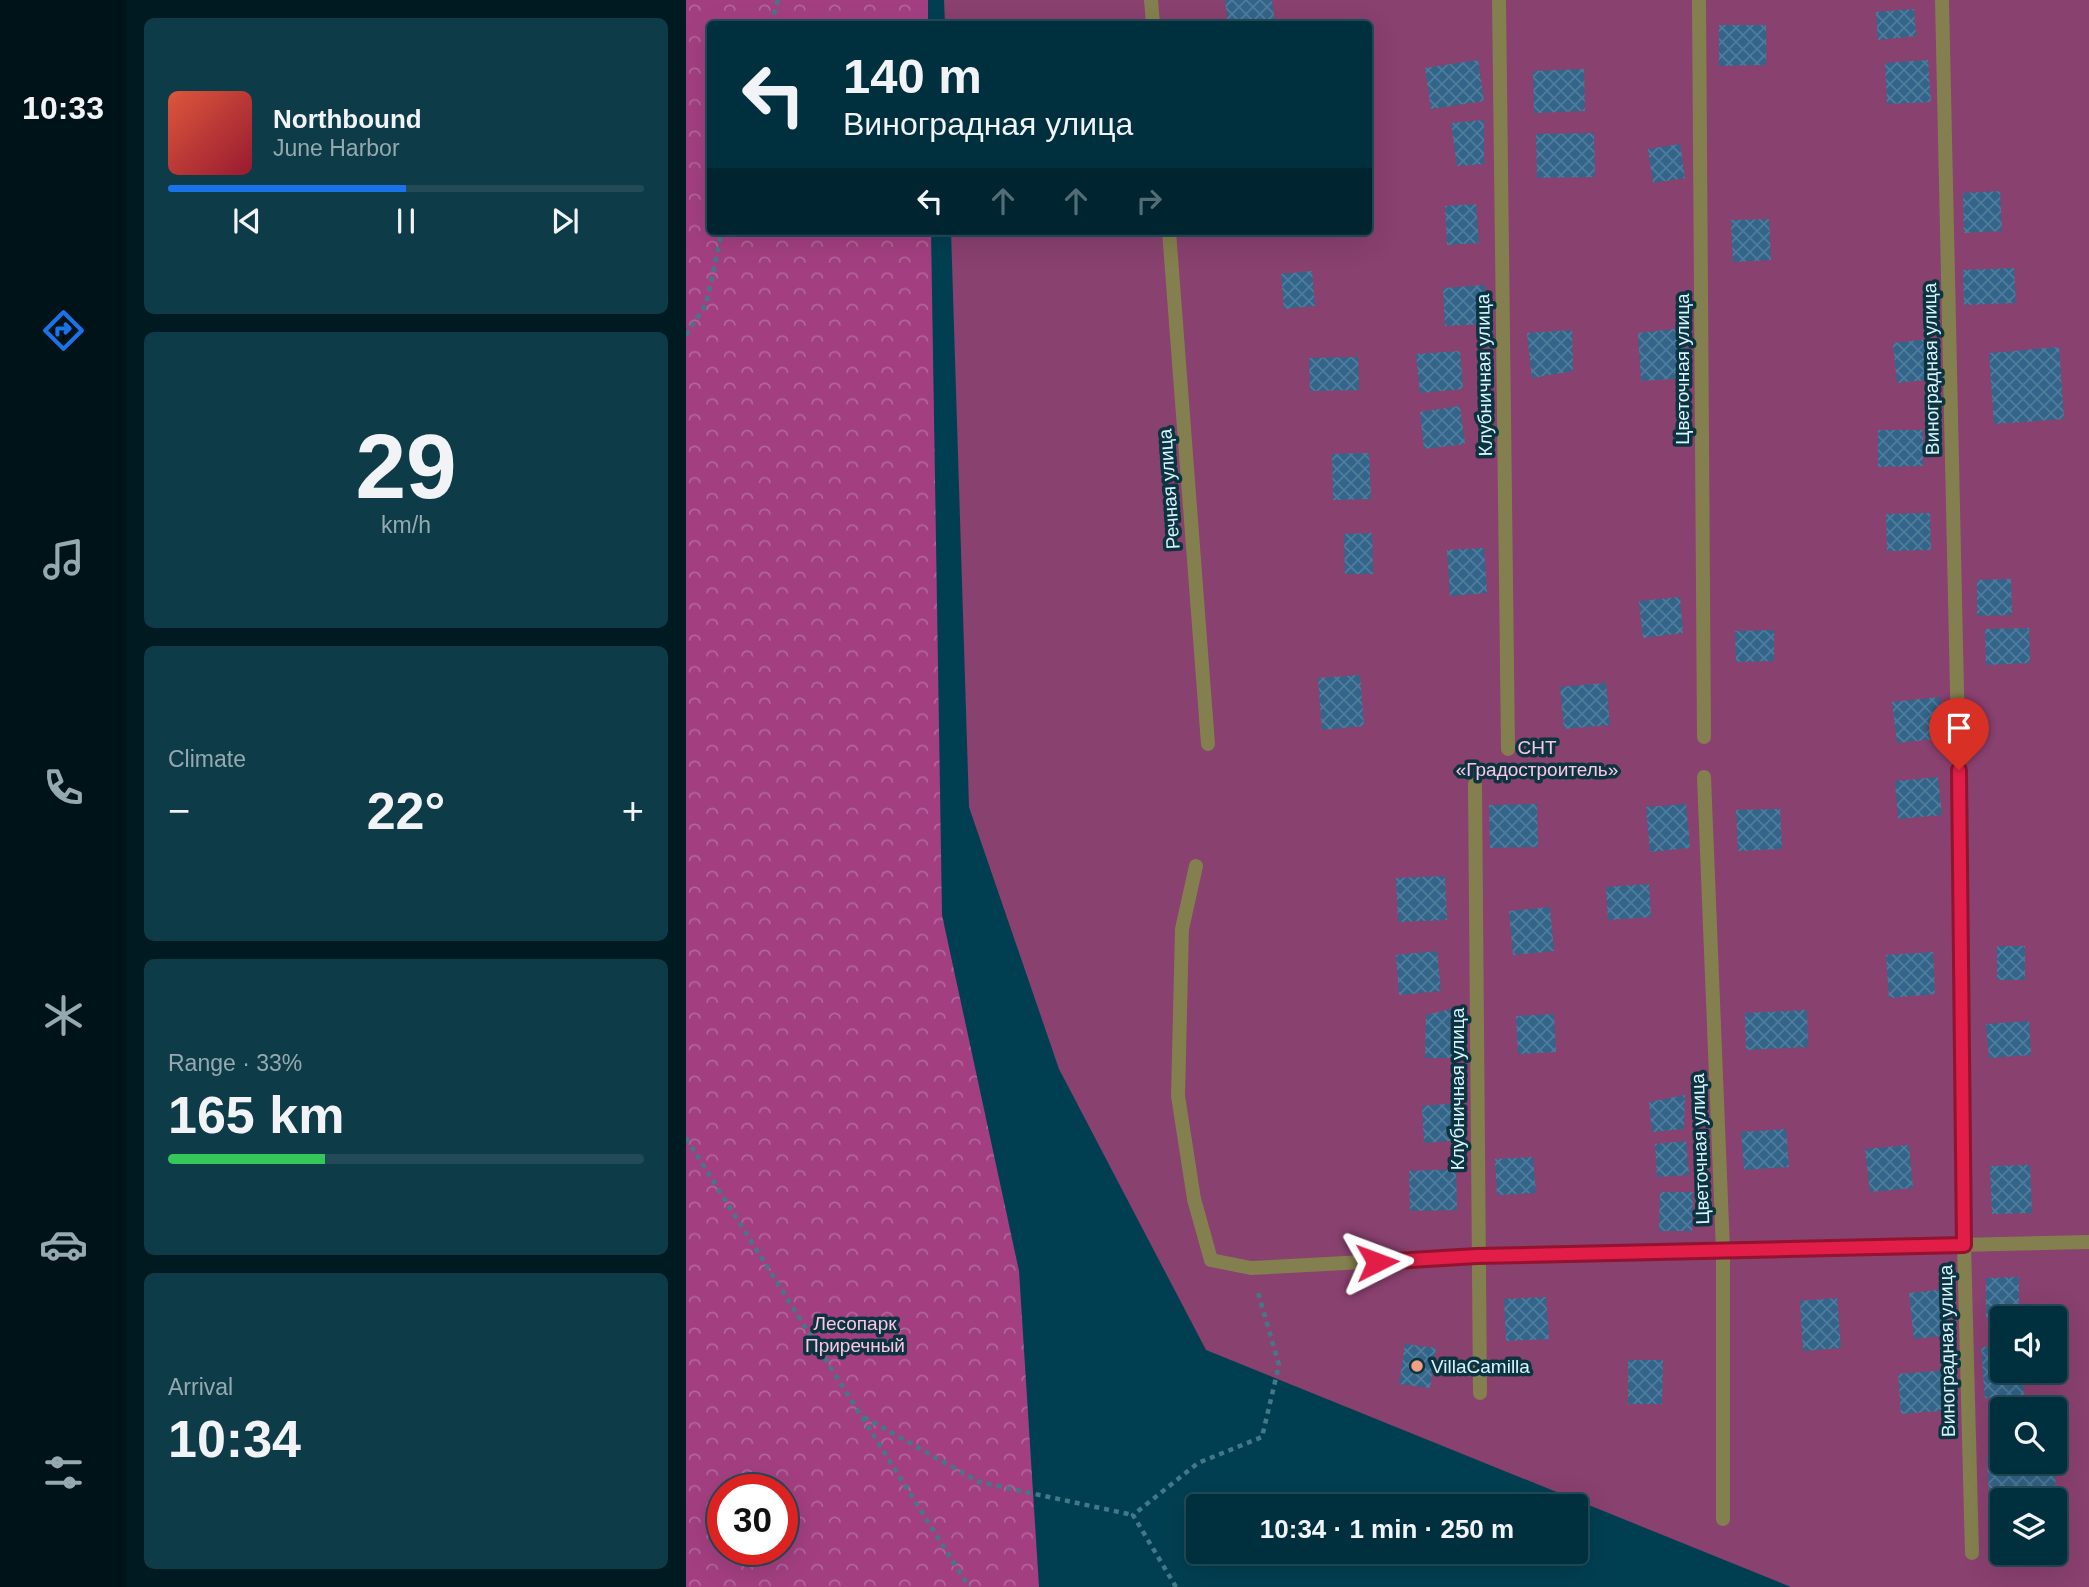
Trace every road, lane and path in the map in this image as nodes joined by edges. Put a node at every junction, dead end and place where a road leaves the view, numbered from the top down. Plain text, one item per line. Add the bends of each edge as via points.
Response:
1 (778, 0) edge
2 (1151, 0) edge
3 (1499, 0) edge
4 (1699, 0) edge
5 (1942, 0) edge
6 (772, 21) edge
7 (1153, 21) edge
8 (721, 235) edge
9 (1169, 235) edge
10 (686, 335) edge
11 (1704, 737) dead end
12 (1958, 737) dead end
13 (1208, 744) dead end
14 (1508, 749) dead end
15 (1959, 770) dead end
16 (1704, 777) dead end
17 (1475, 784) dead end
18 (1196, 866) dead end
19 (686, 1138) edge
20 (2089, 1242) edge
21 (1964, 1245) junction
22 (1723, 1250) junction
23 (1477, 1256) junction
24 (1251, 1268) junction
25 (1480, 1393) dead end
26 (863, 1416) junction
27 (1132, 1515) junction
28 (1723, 1519) dead end
29 (1972, 1553) dead end
30 (970, 1587) edge
31 (1176, 1587) edge

1 - 6 path
2 - 7 street
3 - 14 street, Клубничная улица
4 - 11 street, Цветочная улица
5 - 12 street, Виноградная улица
8 - 10 path via 706,304
9 - 13 street, Речная улица
15 - 21 street, Виноградная улица
16 - 22 street, Цветочная улица
17 - 23 street, Клубничная улица
18 - 24 street via 1182,929 1178,1096 1194,1199 1212,1261
19 - 26 path
20 - 21 street
21 - 22 street
21 - 29 street, Виноградная улица
22 - 23 street
22 - 28 street, Цветочная улица
23 - 24 street
23 - 25 street, Клубничная улица
24 - 27 path via 1279,1365 1262,1437 1198,1463
26 - 27 path via 979,1482
26 - 30 path
27 - 31 path

